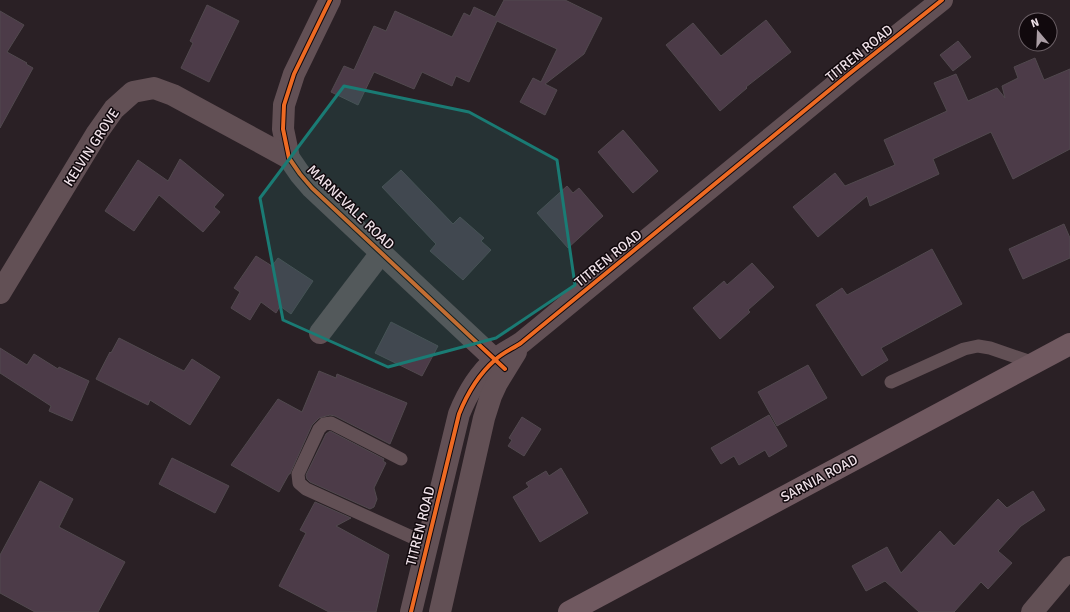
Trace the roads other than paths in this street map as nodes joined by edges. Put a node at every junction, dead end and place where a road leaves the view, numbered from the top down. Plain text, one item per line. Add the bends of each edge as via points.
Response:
1 (330, 0) edge
2 (942, 0) edge
3 (289, 158) junction
4 (381, 253) junction
5 (0, 293) edge
6 (320, 333) dead end
7 (1070, 344) edge
8 (1034, 363) junction
9 (500, 364) junction
10 (891, 382) dead end
11 (401, 459) dead end
12 (427, 544) junction
13 (1070, 567) edge
14 (411, 612) edge
15 (440, 612) edge
16 (569, 612) edge
17 (1032, 612) edge

1 - 3 street, MARNEVALE ROAD via 294,74 284,105 283,129
2 - 9 street, TITREN ROAD via 521,343
3 - 4 street, MARNEVALE ROAD via 312,188
3 - 5 street, KELVIN GROVE via 173,95 154,88 133,92 114,109 97,133
4 - 6 street
4 - 9 street, MARNEVALE ROAD
7 - 8 main road, SARNIA ROAD
8 - 10 lane via 978,346 964,349
8 - 16 main road, SARNIA ROAD
9 - 12 street, TITREN ROAD via 474,384 459,414
9 - 15 street, TITREN ROAD via 484,418
11 - 12 lane via 331,423 324,424 319,429 298,474 299,483 306,489
12 - 14 street, TITREN ROAD
13 - 17 street

